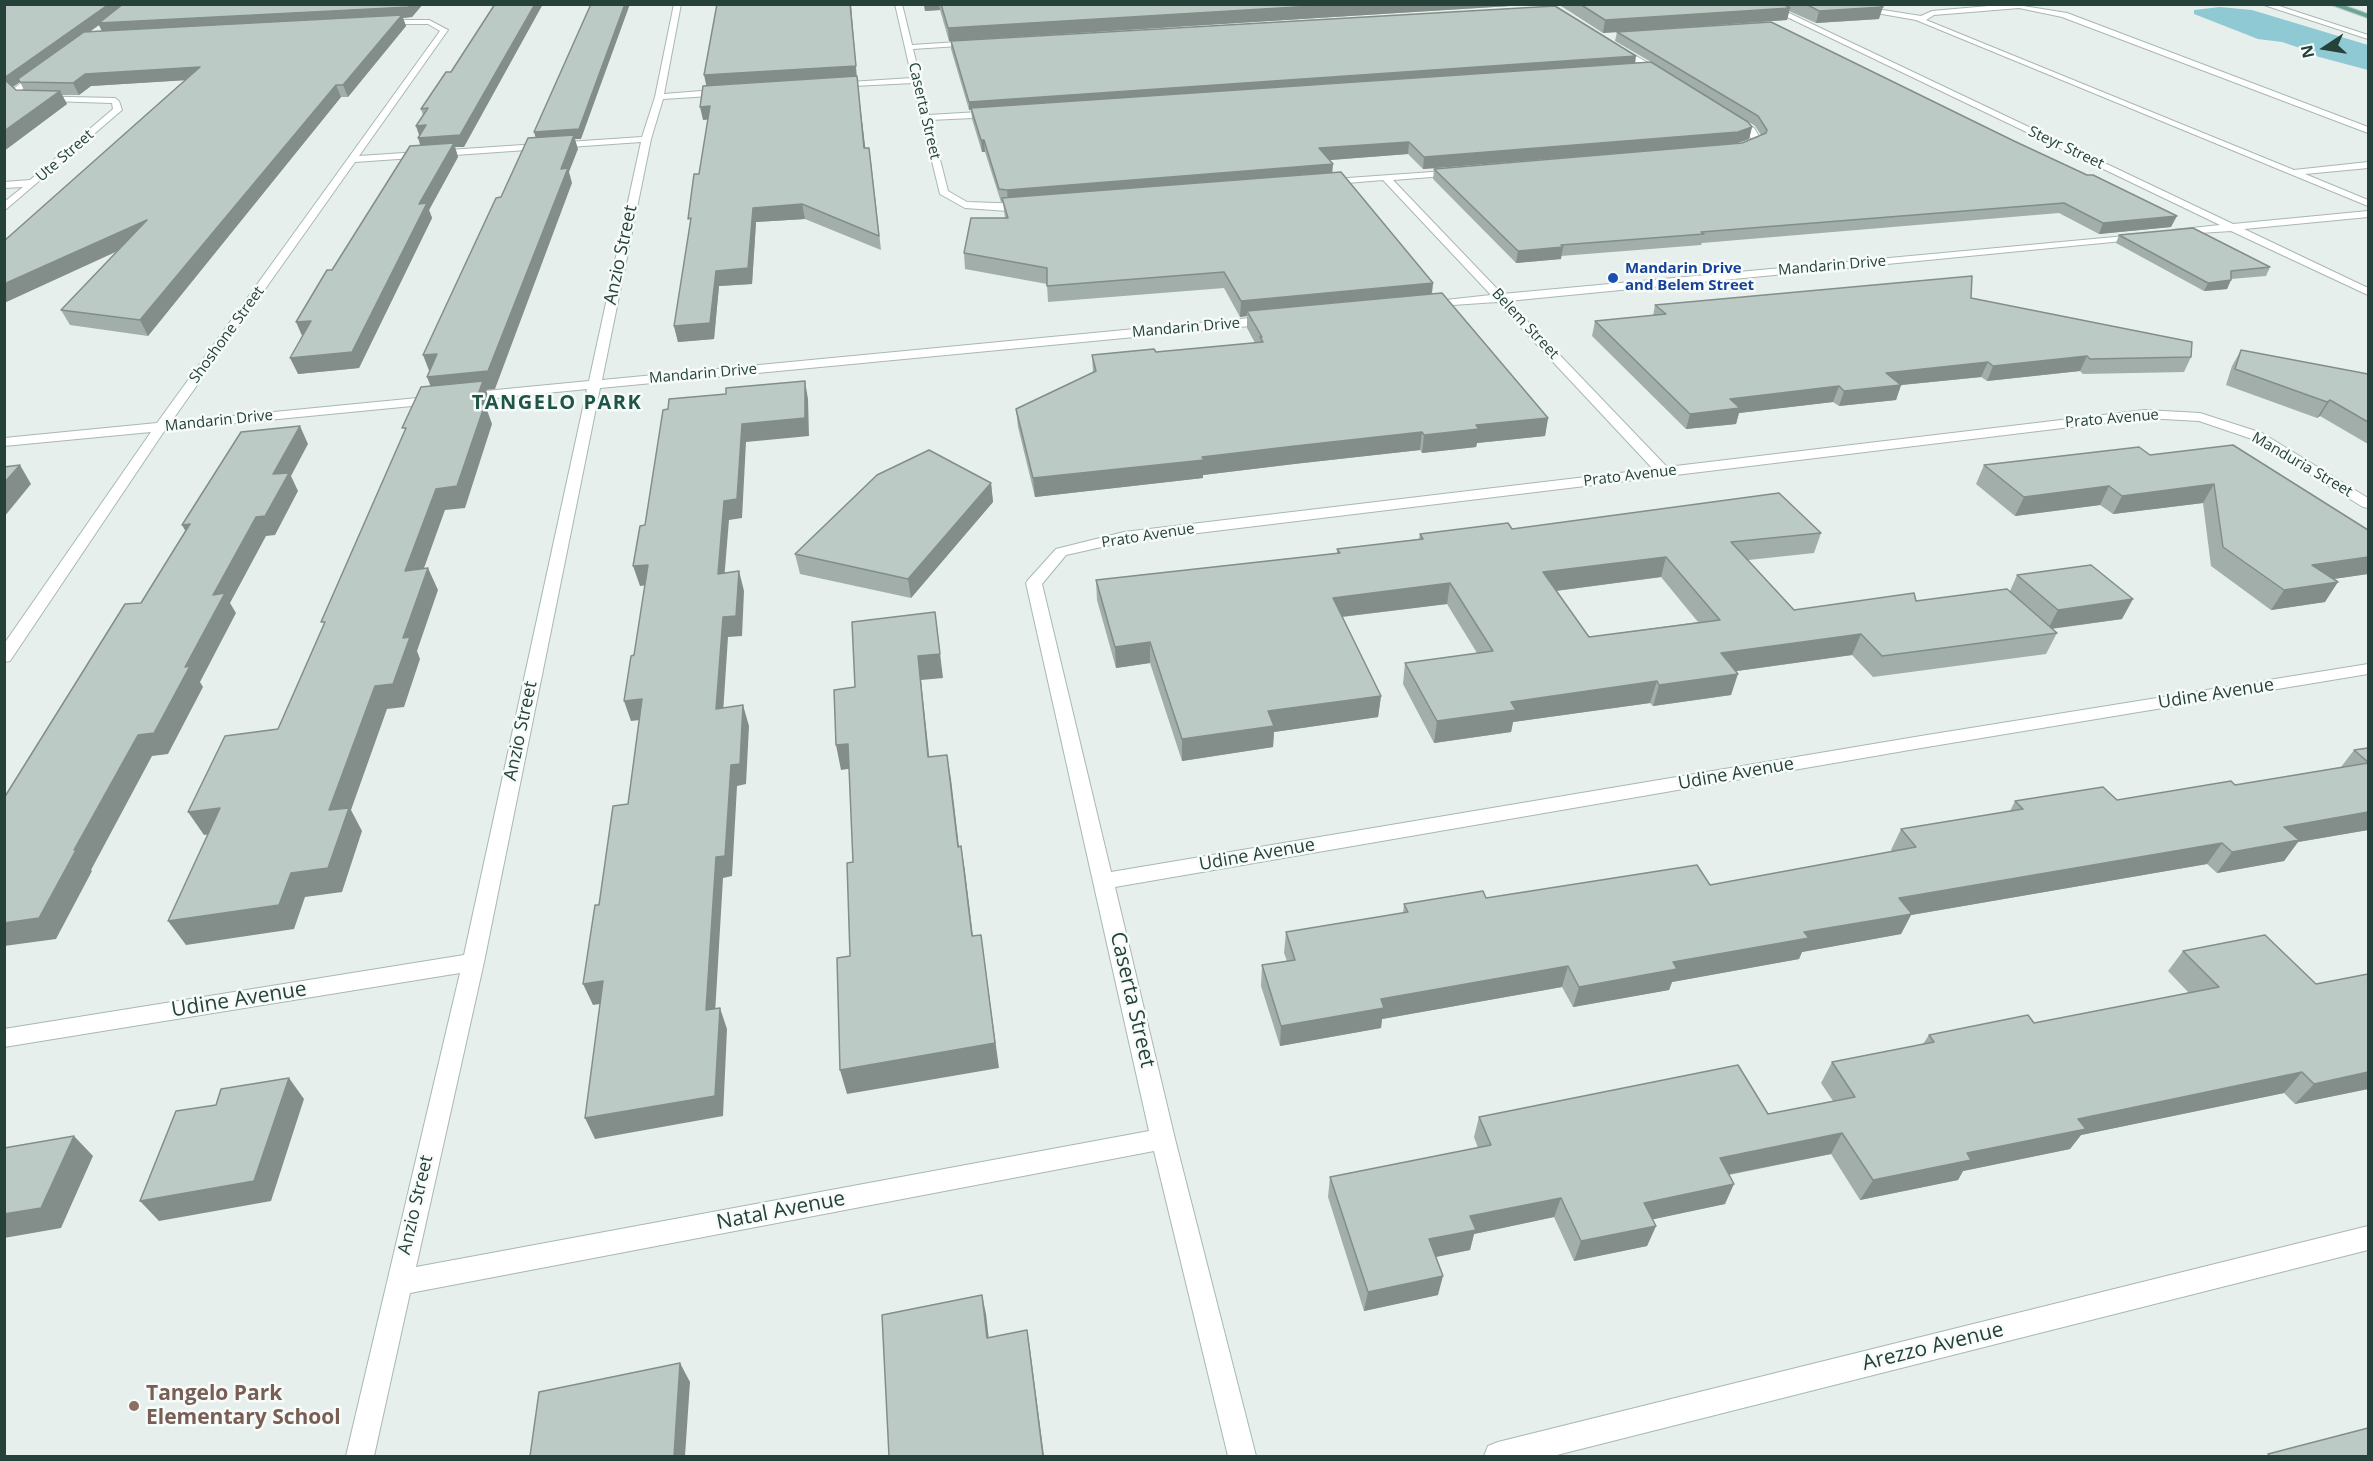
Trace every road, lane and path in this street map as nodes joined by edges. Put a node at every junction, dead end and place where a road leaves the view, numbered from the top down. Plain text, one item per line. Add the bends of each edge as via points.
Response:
1 (678, 4) edge
2 (898, 4) edge
3 (1763, 4) edge
4 (1828, 4) edge
5 (2264, 4) edge
6 (2332, 4) edge
7 (2024, 5) edge
8 (2368, 16) edge
9 (1923, 19) junction
10 (371, 23) edge
11 (1804, 24) junction
12 (1781, 25) edge
13 (2368, 37) edge
14 (1608, 42) edge
15 (979, 43) edge
16 (909, 47) junction
17 (52, 64) edge
18 (1652, 68) junction
19 (1640, 69) edge
20 (916, 80) junction
21 (1671, 81) edge
22 (823, 86) edge
23 (741, 92) edge
24 (659, 97) junction
25 (1721, 111) edge
26 (1006, 113) edge
27 (925, 118) junction
28 (2368, 130) edge
29 (645, 139) junction
30 (1724, 150) edge
31 (353, 159) junction
32 (2368, 165) edge
33 (1467, 171) edge
34 (2291, 172) junction
35 (1385, 177) junction
36 (34, 183) junction
37 (1314, 183) edge
38 (4, 185) edge
39 (2368, 203) edge
40 (1031, 206) edge
41 (4, 208) edge
42 (2368, 214) edge
43 (2232, 227) junction
44 (2368, 292) edge
45 (1500, 298) junction
46 (1416, 306) edge
47 (1285, 318) edge
48 (593, 385) junction
49 (2200, 417) joint
50 (161, 427) junction
51 (4, 442) edge
52 (1664, 472) junction
53 (2368, 504) edge
54 (1061, 552) joint
55 (4, 657) edge
56 (2368, 669) edge
57 (1104, 881) junction
58 (472, 962) junction
59 (4, 1038) edge
60 (1163, 1139) junction
61 (2368, 1238) edge
62 (399, 1283) junction
63 (360, 1456) edge
64 (1242, 1456) edge
65 (1498, 1456) edge

1 - 24 street, Anzio Street
2 - 16 street, Caserta Street
3 - 11 street, Steyr Street
4 - 9 street
5 - 13 street
6 - 8 main road
7 - 9 street via 1932,13
7 - 28 street via 2064,15
9 - 34 street via 1920,20
10 - 31 street, Shoshone Street via 429,22 444,30
11 - 12 street
11 - 43 street, Steyr Street
14 - 18 street
15 - 16 street
16 - 20 street, Caserta Street
17 - 36 street, Ute Street via 16,90 23,98 115,102 118,110
18 - 19 street
18 - 21 street
20 - 22 street
20 - 27 street, Caserta Street
23 - 24 street
24 - 29 street, Anzio Street
25 - 30 street via 1751,130 1757,141
26 - 27 street
27 - 40 street, Caserta Street via 943,192 965,205
29 - 31 street
29 - 48 street, Anzio Street
31 - 50 street, Shoshone Street
32 - 34 street
33 - 35 street
34 - 39 street
35 - 37 street
35 - 45 street, Belem Street
36 - 38 street
36 - 41 street, Ute Street
42 - 43 street, Mandarin Drive
43 - 44 street, Steyr Street
43 - 45 street, Mandarin Drive
45 - 46 street, Mandarin Drive
45 - 52 street, Belem Street
47 - 48 street, Mandarin Drive
48 - 50 street, Mandarin Drive
48 - 58 street, Anzio Street
49 - 52 street, Prato Avenue via 2145,414
49 - 53 street, Manduria Street via 2257,436
50 - 51 street, Mandarin Drive
50 - 55 street, Shoshone Street
52 - 54 street, Prato Avenue via 1124,537
54 - 57 street, Caserta Street via 1034,583
56 - 57 street, Udine Avenue
57 - 60 street, Caserta Street
58 - 59 street, Udine Avenue
58 - 62 street, Anzio Street
60 - 62 street, Natal Avenue
60 - 64 street, Caserta Street
61 - 65 street, Arezzo Avenue
62 - 63 street, Anzio Street

